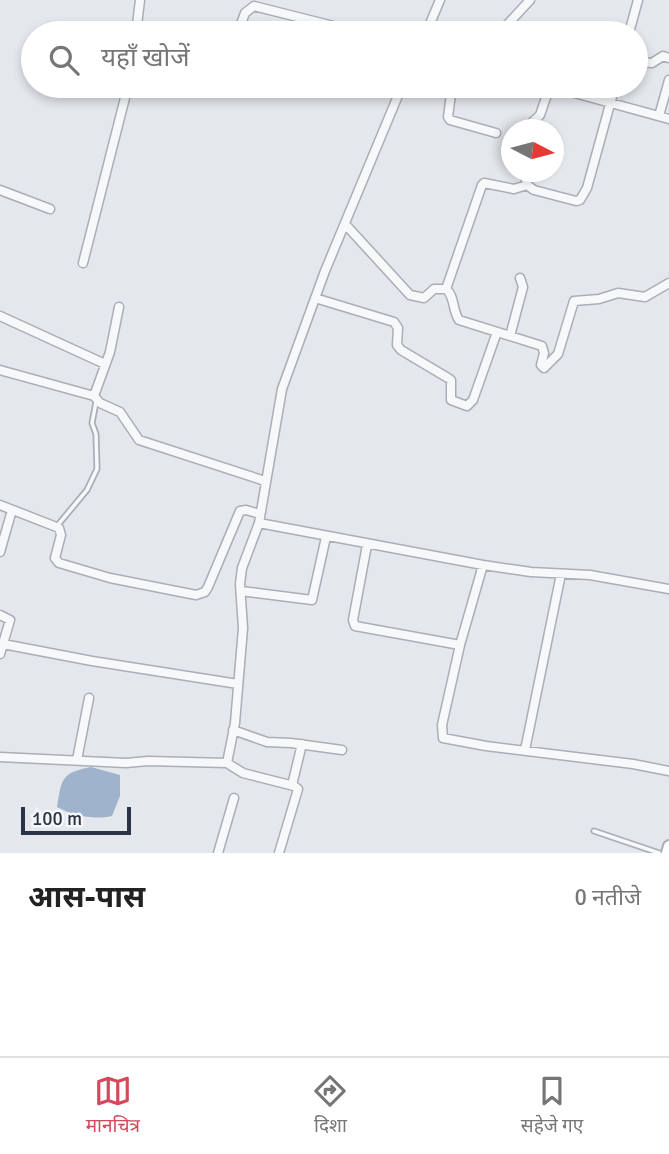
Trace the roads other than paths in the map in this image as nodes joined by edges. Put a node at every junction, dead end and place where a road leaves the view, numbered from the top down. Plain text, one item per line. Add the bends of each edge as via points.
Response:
1 (140, 0) edge
2 (440, 0) edge
3 (530, 0) edge
4 (638, 0) edge
5 (137, 21) edge
6 (243, 21) edge
7 (314, 21) edge
8 (431, 21) edge
9 (511, 21) edge
10 (632, 21) edge
11 (669, 58) edge
12 (648, 63) edge
13 (669, 80) edge
14 (125, 98) edge
15 (397, 98) edge
16 (450, 98) edge
17 (545, 98) edge
18 (596, 98) edge
19 (612, 98) edge
20 (611, 102) junction
21 (659, 116) junction
22 (537, 119) edge
23 (669, 119) edge
24 (496, 133) dead end
25 (526, 182) edge
26 (527, 185) junction
27 (0, 190) edge
28 (50, 209) dead end
29 (345, 224) junction
30 (83, 264) dead end
31 (520, 278) dead end
32 (669, 282) edge
33 (446, 289) junction
34 (315, 298) junction
35 (119, 307) dead end
36 (0, 316) edge
37 (497, 332) junction
38 (510, 336) junction
39 (105, 364) junction
40 (0, 370) edge
41 (95, 398) junction
42 (265, 481) junction
43 (0, 505) edge
44 (12, 510) junction
45 (259, 519) junction
46 (56, 526) junction
47 (326, 537) junction
48 (368, 545) junction
49 (0, 552) edge
50 (483, 565) junction
51 (561, 574) junction
52 (669, 589) edge
53 (241, 591) junction
54 (0, 615) edge
55 (3, 644) junction
56 (460, 645) junction
57 (0, 654) edge
58 (238, 684) junction
59 (89, 698) dead end
60 (233, 730) junction
61 (302, 744) junction
62 (342, 750) dead end
63 (525, 750) junction
64 (0, 757) edge
65 (77, 760) junction
66 (227, 763) junction
67 (669, 771) edge
68 (292, 785) junction
69 (234, 798) dead end
70 (594, 831) dead end
71 (669, 846) edge
72 (218, 853) edge
73 (279, 853) edge
74 (659, 853) edge
75 (667, 853) edge

1 - 5 street
2 - 8 street
3 - 9 street
4 - 10 street
6 - 7 street via 254,6
11 - 12 street
13 - 21 street
14 - 30 street
15 - 29 street
16 - 24 street via 450,120
17 - 22 street
18 - 20 street
19 - 20 street
20 - 21 street
20 - 26 street via 580,200
21 - 23 street
25 - 26 street
26 - 33 street via 514,189 482,185
27 - 28 street
29 - 33 street via 410,295 424,298 434,289
29 - 34 street
31 - 38 street via 523,288
32 - 38 street via 645,297 618,293 574,301 558,354 544,368 542,346
33 - 37 street via 459,320
34 - 37 street via 394,322 401,350 451,380 451,400 467,406
34 - 42 street via 282,389
35 - 39 street
36 - 39 street
37 - 38 street
39 - 41 street
40 - 41 street
41 - 42 street via 120,412 139,440
41 - 46 lane via 92,423 97,469 90,486
42 - 45 street
43 - 44 street
44 - 46 street
44 - 49 street
45 - 46 street via 240,511 208,587 199,595 59,563 55,558 61,535
45 - 47 street
45 - 53 street via 242,568
47 - 48 street
47 - 53 street via 312,600
48 - 50 street
48 - 56 street via 355,626
50 - 51 street
50 - 56 street
51 - 52 street
51 - 63 street
53 - 58 street
54 - 55 street via 10,620
55 - 57 street
55 - 58 street
56 - 63 street via 443,738
58 - 60 street
59 - 65 street
60 - 61 street via 267,742
60 - 66 street
61 - 62 street
61 - 68 street
63 - 67 street
64 - 65 street
65 - 66 street
66 - 68 street via 243,773
68 - 73 street via 298,794
69 - 72 street
70 - 74 lane
71 - 75 street

